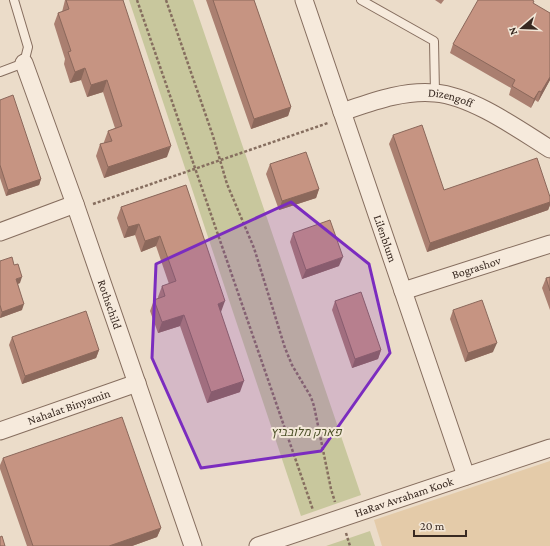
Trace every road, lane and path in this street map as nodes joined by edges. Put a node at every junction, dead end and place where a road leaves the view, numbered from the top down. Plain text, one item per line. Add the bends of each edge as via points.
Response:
1 (14, 0) edge
2 (137, 0) edge
3 (166, 0) edge
4 (304, 0) edge
5 (361, 0) edge
6 (24, 63) junction
7 (0, 72) edge
8 (436, 93) junction
9 (343, 115) junction
10 (550, 149) edge
11 (220, 160) junction
12 (195, 169) junction
13 (76, 207) junction
14 (0, 232) edge
15 (550, 244) edge
16 (403, 291) junction
17 (137, 383) junction
18 (0, 431) edge
19 (550, 448) edge
20 (466, 476) junction
21 (341, 518) junction
22 (319, 526) junction
23 (193, 546) edge
24 (258, 546) edge
25 (350, 546) edge

1 - 6 lane via 28,47
2 - 12 path
3 - 11 path
4 - 9 street, Lilenblum
5 - 8 lane via 434,41
6 - 7 lane
6 - 13 street, Rothschild
8 - 9 street, Dizengoff via 394,96
8 - 10 street, Dizengoff via 466,101 483,109
9 - 11 path
9 - 16 street, Lilenblum
11 - 12 path
11 - 21 path via 227,184 254,248 285,348 311,397 331,489
12 - 13 path
12 - 22 path
13 - 14 street
13 - 17 street, Rothschild
15 - 16 street, Bograshov
16 - 20 street, Lilenblum
17 - 18 street, Nahalat Binyamin
17 - 23 street, Rothschild
19 - 20 street, HaRav Avraham Kook
20 - 21 street, HaRav Avraham Kook
21 - 22 street, HaRav Avraham Kook
21 - 25 path
22 - 24 street, HaRav Avraham Kook

